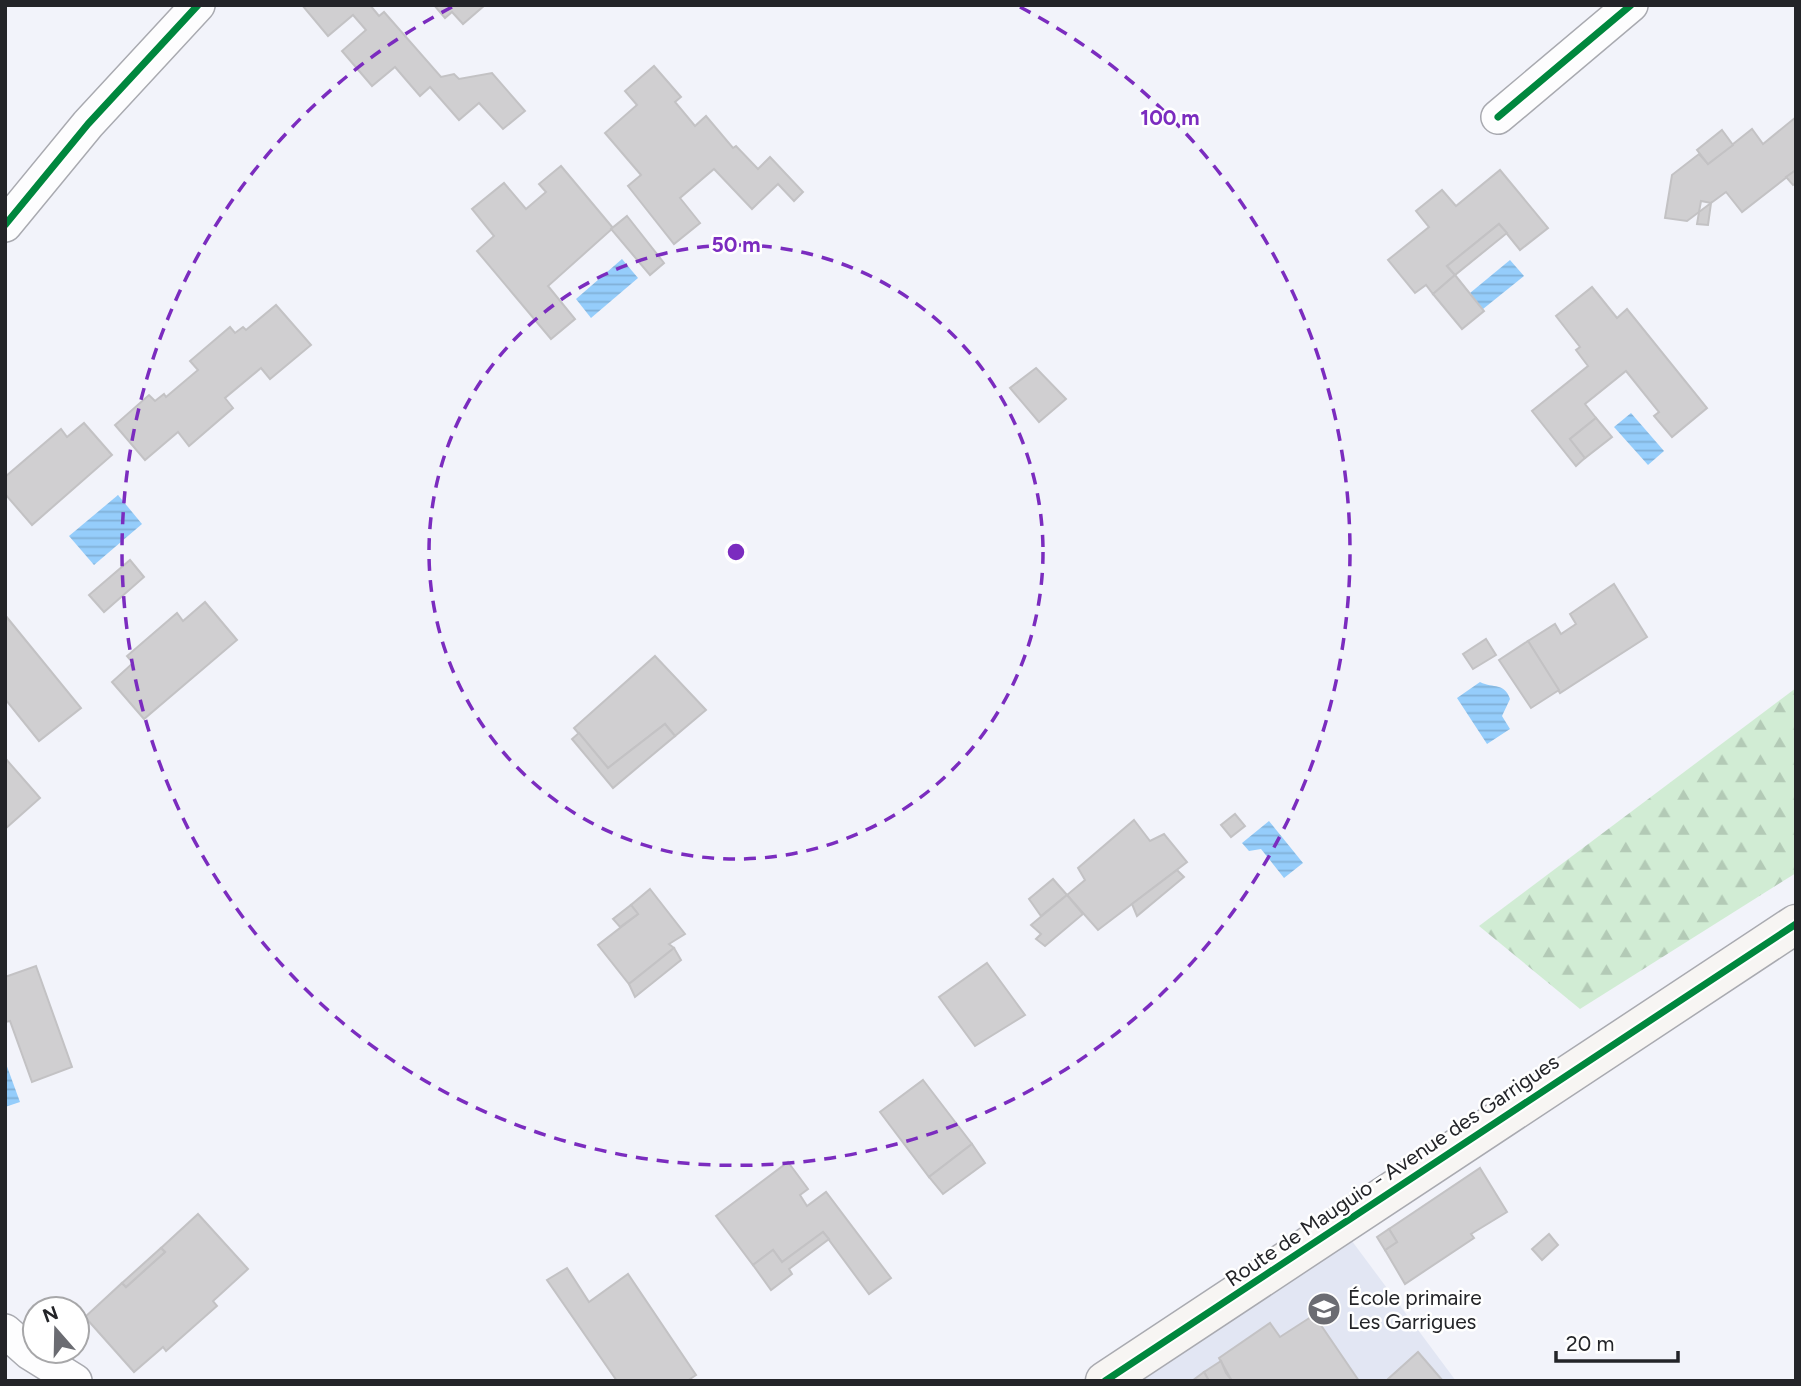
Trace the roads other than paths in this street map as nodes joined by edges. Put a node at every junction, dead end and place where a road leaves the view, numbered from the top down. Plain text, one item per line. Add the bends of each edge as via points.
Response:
1 (198, 5) edge
2 (1631, 5) edge
3 (1498, 117) dead end
4 (5, 225) edge
5 (1796, 924) edge
6 (5, 1331) edge
7 (75, 1381) edge
8 (1105, 1381) edge

1 - 4 street via 88,124
2 - 3 street
5 - 8 street, Route de Mauguio - Avenue des Garrigues
6 - 7 street

